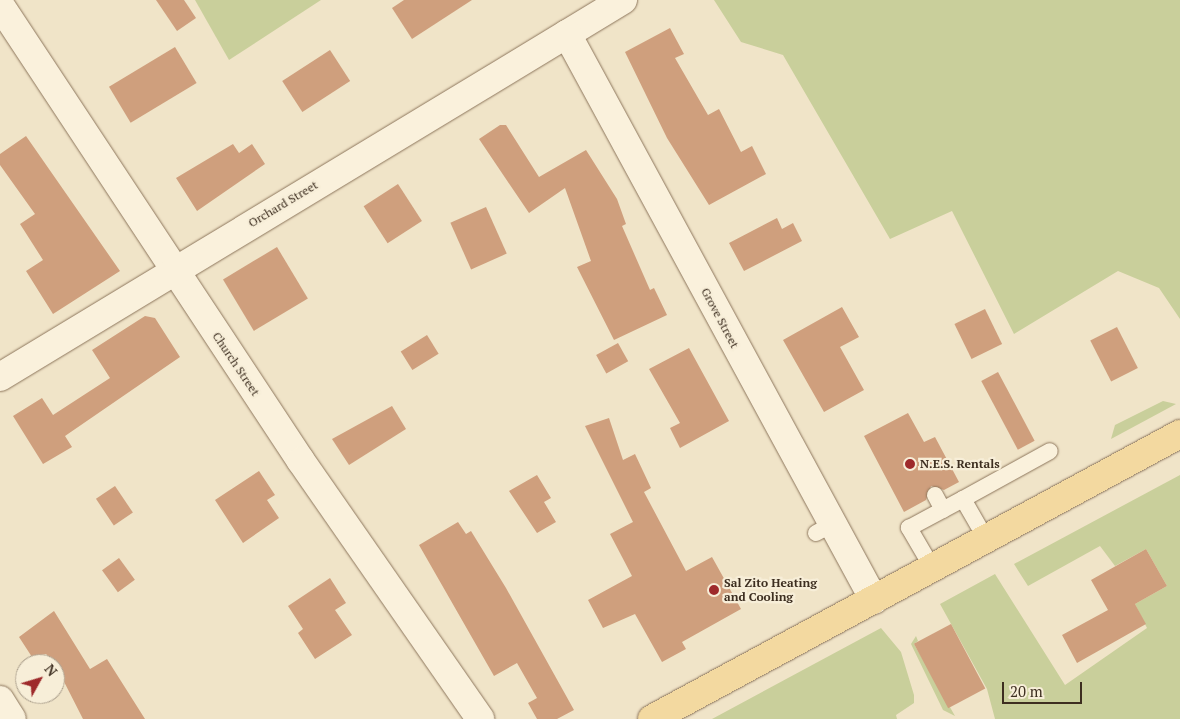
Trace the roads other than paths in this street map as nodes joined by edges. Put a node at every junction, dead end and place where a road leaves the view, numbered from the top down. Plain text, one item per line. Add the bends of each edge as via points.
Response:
1 (623, 0) edge
2 (0, 5) edge
3 (567, 34) junction
4 (173, 269) junction
5 (0, 376) edge
6 (1180, 434) edge
7 (1050, 450) dead end
8 (935, 495) dead end
9 (963, 498) junction
10 (943, 510) junction
11 (986, 540) junction
12 (933, 569) junction
13 (874, 600) junction
14 (0, 700) edge
15 (12, 719) edge
16 (480, 719) edge
17 (652, 719) edge

1 - 3 street, Orchard Street
2 - 4 street, Church Street
3 - 4 street, Orchard Street
3 - 13 street, Grove Street via 823,529
4 - 5 street, Orchard Street
4 - 16 street, Church Street
6 - 11 main road
7 - 9 lane
8 - 10 lane
9 - 10 lane
9 - 11 lane
10 - 12 lane via 909,528
11 - 12 main road
12 - 13 main road
13 - 17 main road
14 - 15 street

